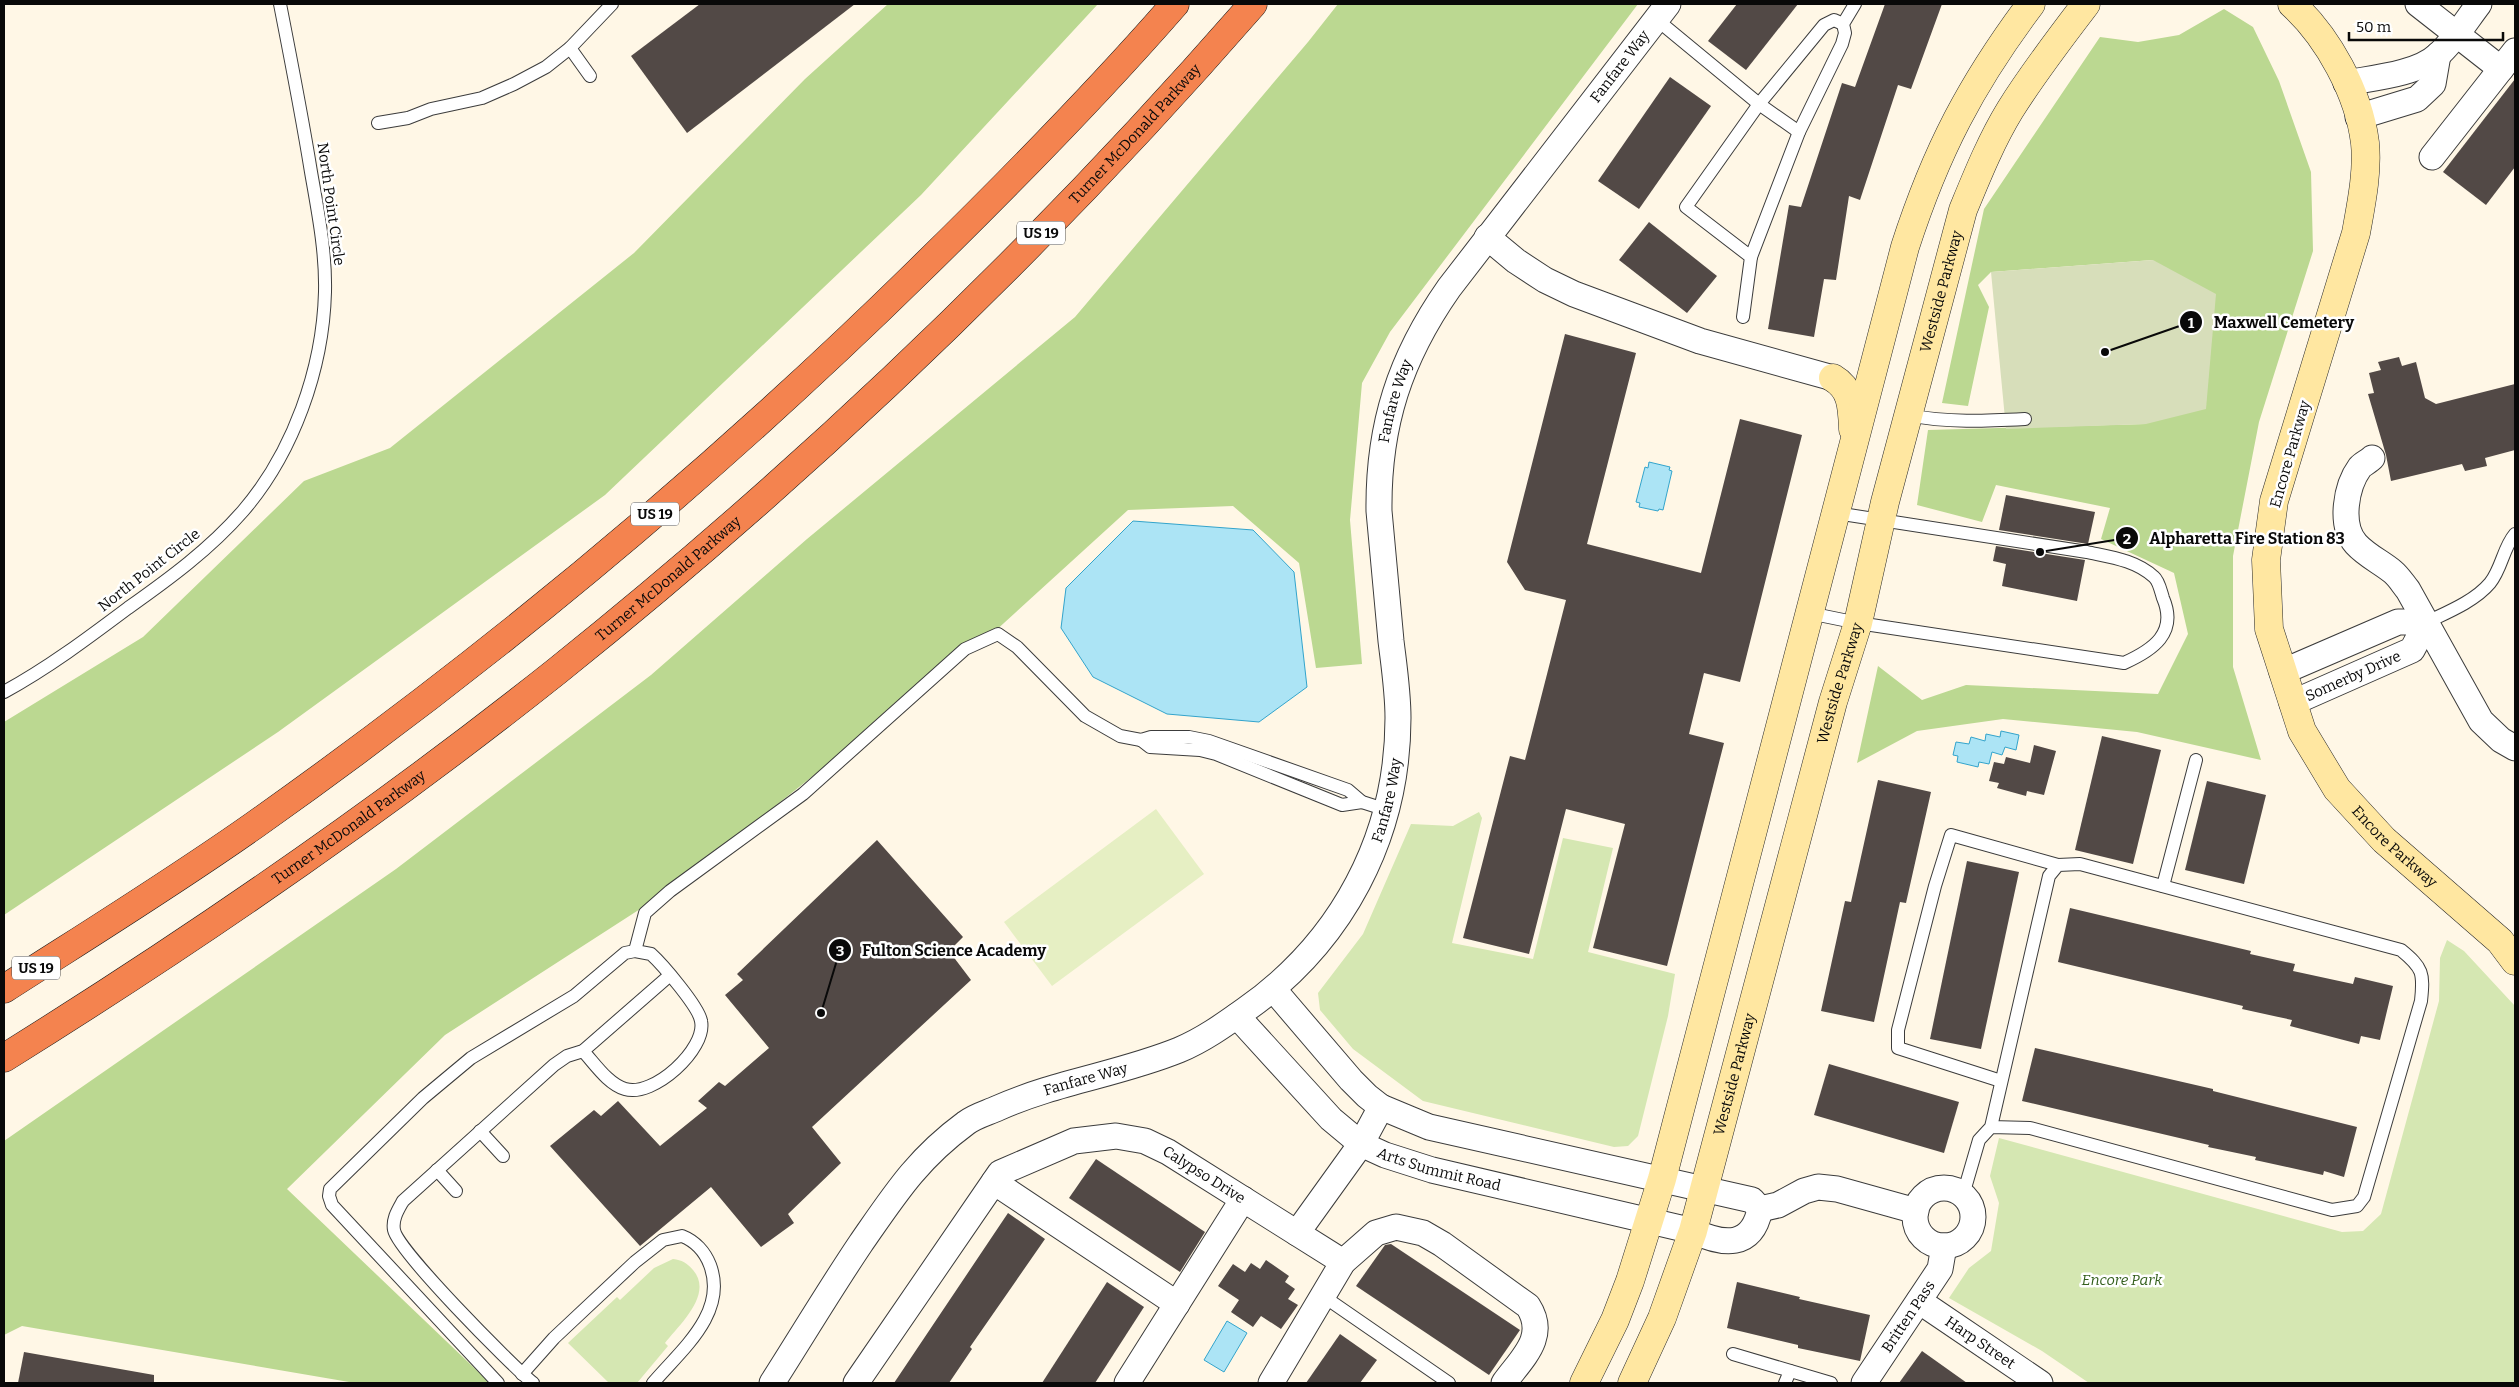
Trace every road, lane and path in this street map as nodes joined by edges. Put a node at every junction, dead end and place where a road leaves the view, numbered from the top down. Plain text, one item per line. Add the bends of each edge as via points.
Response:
1 (280, 4) edge
2 (612, 4) edge
3 (1175, 4) edge
4 (1253, 4) edge
5 (1855, 4) edge
6 (2031, 4) edge
7 (2086, 4) edge
8 (2292, 4) edge
9 (2418, 4) edge
10 (2479, 4) edge
11 (1662, 11) edge
12 (1843, 24) junction
13 (2456, 34) junction
14 (570, 48) junction
15 (2438, 55) junction
16 (2508, 60) edge
17 (590, 76) dead end
18 (2346, 83) junction
19 (1759, 104) junction
20 (2358, 117) junction
21 (378, 123) dead end
22 (1799, 132) junction
23 (2432, 157) dead end
24 (1487, 237) junction
25 (1751, 257) junction
26 (1743, 317) dead end
27 (1879, 349) junction
28 (1833, 378) junction
29 (1908, 415) junction
30 (2025, 419) dead end
31 (1852, 452) junction
32 (2372, 458) dead end
33 (1836, 513) junction
34 (1881, 520) junction
35 (2515, 534) edge
36 (1809, 613) junction
37 (2427, 622) junction
38 (1858, 623) junction
39 (2340, 648) junction
40 (2282, 672) junction
41 (2354, 676) junction
42 (4, 692) edge
43 (2292, 703) junction
44 (2515, 748) edge
45 (2196, 760) dead end
46 (1387, 810) junction
47 (2058, 865) junction
48 (2163, 886) junction
49 (635, 951) junction
50 (2515, 961) edge
51 (669, 976) junction
52 (4, 989) edge
53 (1274, 990) junction
54 (1237, 1016) junction
55 (583, 1051) junction
56 (4, 1058) edge
57 (2001, 1080) junction
58 (1381, 1107) junction
59 (1991, 1127) junction
60 (480, 1131) junction
61 (1361, 1144) junction
62 (502, 1156) dead end
63 (437, 1170) junction
64 (1662, 1179) junction
65 (994, 1182) junction
66 (1705, 1189) junction
67 (456, 1191) dead end
68 (1963, 1195) junction
69 (1243, 1199) junction
70 (1760, 1209) junction
71 (1916, 1219) junction
72 (1649, 1221) junction
73 (1693, 1231) junction
74 (1297, 1233) junction
75 (1944, 1246) junction
76 (1343, 1262) junction
77 (1323, 1296) junction
78 (1919, 1301) junction
79 (1177, 1304) junction
80 (1733, 1354) dead end
81 (1790, 1371) junction
82 (522, 1374) junction
83 (498, 1383) edge
84 (533, 1383) edge
85 (653, 1383) edge
86 (772, 1383) edge
87 (856, 1383) edge
88 (1127, 1383) edge
89 (1271, 1383) edge
90 (1449, 1383) edge
91 (1504, 1383) edge
92 (1584, 1383) edge
93 (1632, 1383) edge
94 (1785, 1383) edge
95 (1831, 1383) edge
96 (1864, 1383) edge
97 (2040, 1383) edge

1 - 42 lane, North Point Circle via 324,250 323,318 317,356 300,413 261,487 243,511 202,552 82,643
2 - 14 lane
3 - 52 highway, US 19 via 1023,168 859,330 608,556 439,689 261,820
4 - 56 highway, Turner McDonald Parkway / US 19 via 1142,128 980,294 816,449 646,597 466,742 319,849 192,937
5 - 12 lane
6 - 27 main road via 1980,76 1930,172 1905,247
7 - 29 main road, Westside Parkway via 2019,96 1977,176 1963,210
8 - 18 main road, Encore Parkway via 2330,48
9 - 13 street
10 - 13 street
11 - 19 lane
11 - 24 street, Fanfare Way
12 - 19 lane via 1834,20 1824,24
12 - 22 lane via 1842,44
13 - 15 street
13 - 16 street
14 - 17 lane
14 - 21 lane via 546,67 482,98
15 - 18 street via 2420,66
15 - 20 street via 2433,84 2417,99
16 - 23 street
18 - 20 main road, Encore Parkway
19 - 22 lane
19 - 25 lane via 1686,207
20 - 40 main road, Encore Parkway via 2365,143 2363,192 2356,233 2273,511 2266,560 2269,629
22 - 25 lane
24 - 28 street via 1516,261 1574,294 1700,341
24 - 46 street, Fanfare Way via 1428,317 1411,348 1395,390 1381,450 1379,510 1398,717
25 - 26 lane
27 - 28 main road via 1861,365
27 - 31 main road
28 - 31 main road via 1849,394
29 - 30 lane via 1956,421
29 - 34 main road, Westside Parkway
31 - 33 main road
32 - 37 street via 2361,467 2351,484 2346,504 2347,524 2354,542 2366,555 2394,572
33 - 34 lane
33 - 36 main road
34 - 38 main road, Westside Parkway
34 - 38 lane via 2128,560 2155,578 2169,611 2162,639 2146,653 2124,663
35 - 37 lane via 2490,583 2464,604
36 - 38 lane
36 - 64 main road
37 - 39 street, Somerby Drive via 2398,622
37 - 41 street, Somerby Drive via 2412,650
37 - 44 street via 2481,721
38 - 66 main road, Westside Parkway via 1833,702
39 - 40 street, Somerby Drive
39 - 41 street
40 - 43 main road, Encore Parkway
41 - 43 street, Somerby Drive
43 - 50 main road, Encore Parkway via 2302,731 2337,789 2384,840 2500,941
45 - 48 lane
46 - 49 lane via 1362,802 1348,790 1209,741 1189,737 1141,740 1120,736 1085,716 1017,647 998,634 965,649 803,794 670,891 645,913
46 - 53 street, Fanfare Way via 1372,853 1342,912 1306,958
47 - 48 lane via 2080,864
47 - 57 lane via 2049,876
47 - 57 lane via 1951,835 1934,886 1898,1030 1898,1048
48 - 59 lane via 2401,950 2418,963 2423,981 2421,1002 2364,1197 2357,1206 2332,1210 2030,1128
49 - 51 lane via 651,954
49 - 83 lane via 625,953 574,996 471,1058 415,1105 330,1188 332,1205
51 - 55 lane
51 - 55 lane via 695,1008 702,1023 695,1048 664,1078 643,1090 627,1090 609,1080
53 - 54 street, Fanfare Way
53 - 58 street via 1351,1080
54 - 61 street, Arts Summit Road via 1331,1119
54 - 86 street, Fanfare Way via 1180,1050 1020,1098 969,1121 936,1146 906,1177
55 - 60 lane via 554,1065
57 - 59 lane
58 - 61 street
58 - 64 street via 1430,1127
59 - 68 lane via 1979,1140
60 - 62 lane
60 - 63 lane
61 - 72 street, Arts Summit Road via 1408,1164
61 - 74 street
63 - 67 lane
63 - 82 lane via 403,1201 395,1215 394,1230 408,1252 443,1292
64 - 66 street
64 - 72 main road
65 - 69 street, Calypso Drive via 1000,1173 1065,1144 1116,1136 1145,1141 1168,1152
65 - 79 street
65 - 87 street, Calypso Drive
66 - 70 street via 1752,1200
66 - 73 main road, Westside Parkway
68 - 71 street via 1950,1188 1930,1191 1923,1197
68 - 75 street via 1971,1206 1972,1224 1961,1240
69 - 74 street, Calypso Drive
69 - 79 street
70 - 71 street via 1778,1205 1804,1191 1837,1188
70 - 73 street, Arts Summit Road via 1757,1224 1748,1234 1731,1242 1714,1240
71 - 75 street via 1926,1239
72 - 73 street, Arts Summit Road
72 - 92 main road via 1618,1312
73 - 93 main road, Westside Parkway via 1662,1318
74 - 76 street, Calypso Drive
75 - 78 street, Britten Pass via 1940,1269
76 - 77 street
76 - 91 street via 1376,1233 1396,1227 1406,1228 1442,1244 1528,1306 1534,1316 1536,1339
77 - 89 street
77 - 90 lane
78 - 96 street, Britten Pass
78 - 97 street, Harp Street
79 - 88 street
80 - 81 lane
81 - 94 lane
81 - 95 lane
82 - 84 lane
82 - 85 lane via 554,1338 635,1262 663,1240 682,1236 705,1253 714,1274 715,1294 708,1316

